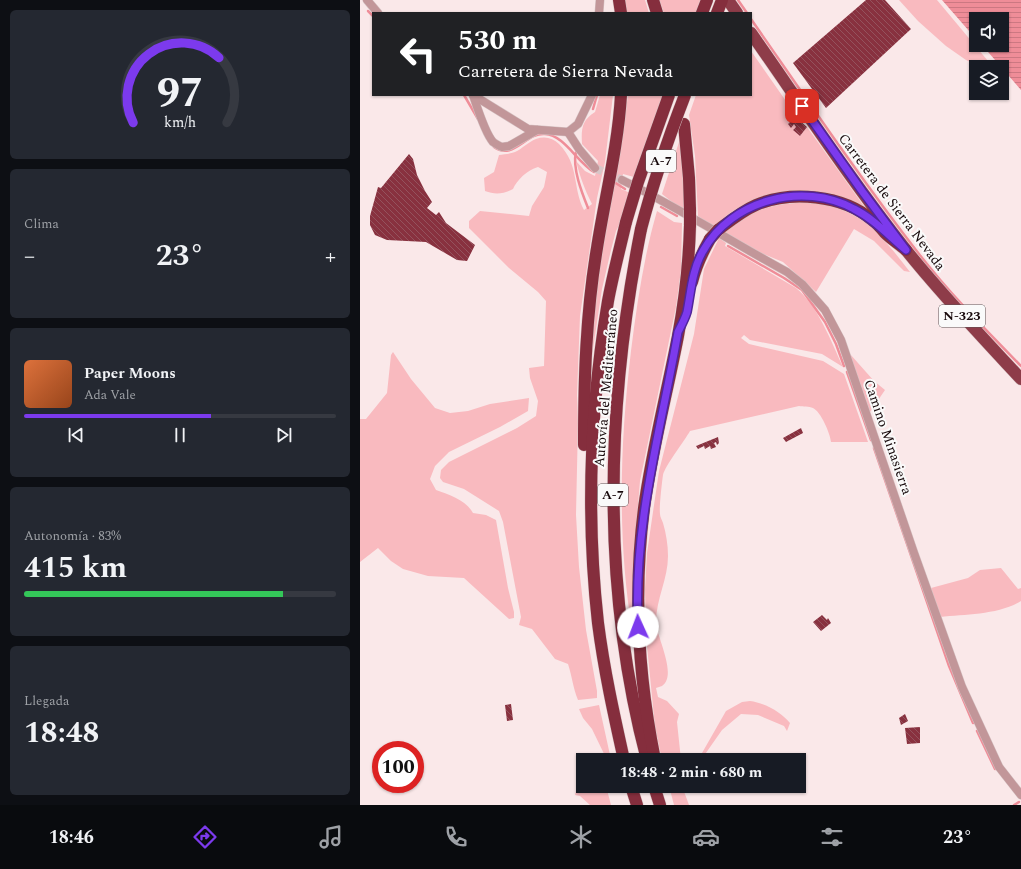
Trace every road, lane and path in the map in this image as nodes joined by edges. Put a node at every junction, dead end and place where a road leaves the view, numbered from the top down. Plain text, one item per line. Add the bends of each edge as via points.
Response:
1 (367, 0) edge
2 (600, 0) edge
3 (619, 0) edge
4 (652, 0) edge
5 (707, 0) edge
6 (722, 0) edge
7 (728, 0) edge
8 (377, 12) edge
9 (600, 12) edge
10 (621, 12) edge
11 (657, 12) edge
12 (702, 12) edge
13 (717, 12) edge
14 (736, 12) edge
15 (752, 34) edge
16 (473, 96) edge
17 (475, 96) edge
18 (592, 96) edge
19 (621, 96) edge
20 (670, 96) edge
21 (684, 96) edge
22 (684, 124) dead end
23 (537, 130) junction
24 (568, 132) junction
25 (596, 168) tunnel mouth
26 (622, 180) tunnel mouth
27 (906, 250) junction
28 (678, 332) junction
29 (1021, 379) edge
30 (591, 523) junction
31 (622, 753) edge
32 (645, 753) edge
33 (654, 753) edge
34 (633, 793) edge
35 (656, 793) edge
36 (662, 793) edge
37 (1021, 795) edge
38 (637, 805) edge
39 (660, 805) edge
40 (665, 805) edge

1 - 8 street
2 - 9 street
3 - 10 highway
4 - 11 highway
5 - 12 highway
6 - 13 highway
7 - 14 highway
15 - 27 highway, Carretera de Sierra Nevada / N-323
16 - 23 street via 494,143 502,147 509,146
17 - 23 street via 528,129
18 - 24 street via 578,124
19 - 30 highway via 588,313 584,392 584,488
20 - 30 highway, Autovía del Mediterráneo / A-7, bridge via 626,222 609,300 596,390 590,483
21 - 32 highway, Autovía del Mediterráneo / A-7, bridge via 668,138 641,229 631,282 616,401 613,480 616,574 627,668
22 - 28 highway, bridge via 690,225 686,283
23 - 24 street
24 - 25 street
26 - 37 street, Camino Minasierra via 659,198 787,272 802,284 825,310 841,340 962,687 999,767
27 - 28 highway via 872,219 834,201 794,197 756,205 736,216 714,235 702,252 695,269 686,314
27 - 29 highway, Carretera de Sierra Nevada / N-323
28 - 33 highway via 644,508 639,558 640,657 643,694
30 - 31 highway, Autovía del Mediterráneo / A-7 via 598,624 609,693
34 - 38 highway
35 - 39 highway
36 - 40 highway

